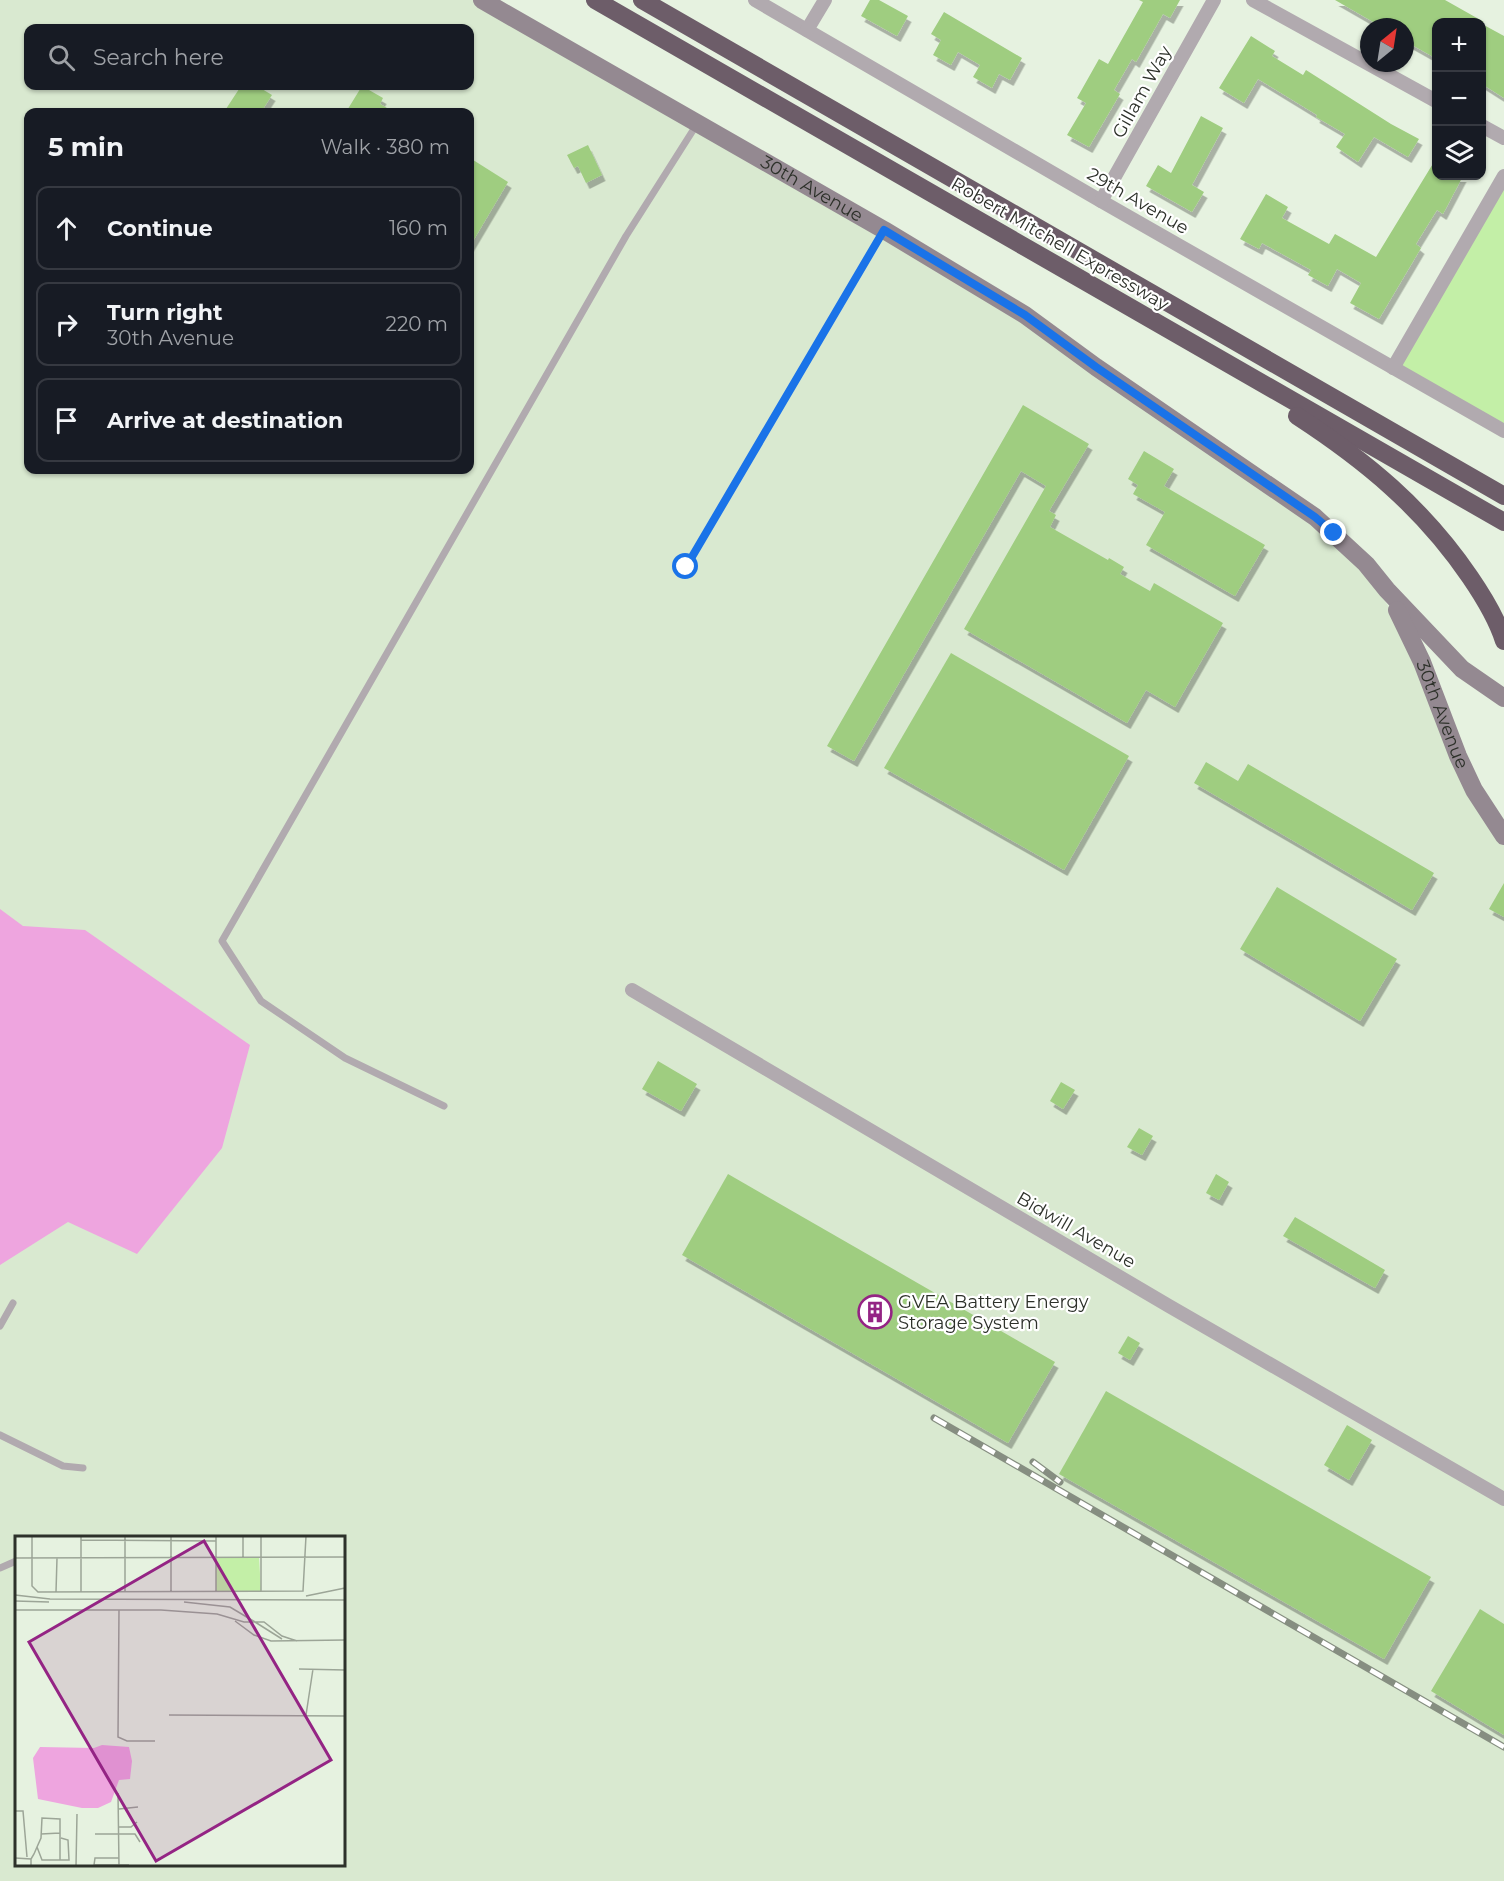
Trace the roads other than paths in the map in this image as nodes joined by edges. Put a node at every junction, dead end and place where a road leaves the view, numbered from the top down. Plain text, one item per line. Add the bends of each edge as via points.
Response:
1 (482, 0) edge
2 (595, 0) edge
3 (642, 0) edge
4 (755, 0) edge
5 (825, 0) edge
6 (1215, 0) edge
7 (1253, 0) edge
8 (807, 30) junction
9 (1432, 98) edge
10 (697, 124) junction
11 (1486, 128) edge
12 (1504, 138) edge
13 (1504, 176) edge
14 (1101, 201) junction
15 (1134, 311) junction
16 (1394, 368) junction
17 (1504, 431) edge
18 (1504, 496) edge
19 (1504, 522) edge
20 (1387, 590) junction
21 (1504, 641) edge
22 (1504, 699) edge
23 (1504, 836) edge
24 (632, 990) dead end
25 (444, 1106) dead end
26 (13, 1303) dead end
27 (0, 1326) edge
28 (0, 1435) edge
29 (83, 1468) dead end
30 (1504, 1499) edge
31 (15, 1561) edge
32 (0, 1568) edge

1 - 10 main road, 30th Avenue
2 - 15 highway, Robert Mitchell Expressway
3 - 18 highway, Robert Mitchell Expressway
4 - 8 street, 29th Avenue
5 - 8 street
6 - 14 street, Gillam Way
7 - 9 street
8 - 14 street, 29th Avenue
10 - 20 main road, 30th Avenue via 1025,315 1315,517 1354,552
10 - 25 lane via 626,236 222,941 261,1001 345,1059
11 - 12 street
13 - 16 street
14 - 16 street, 29th Avenue
15 - 19 highway, Robert Mitchell Expressway
15 - 21 highway via 1351,453 1394,488 1453,552 1479,591
16 - 17 street, 29th Avenue
20 - 22 main road, 30th Avenue via 1462,669
20 - 23 main road, 30th Avenue via 1422,662 1474,790
24 - 30 street, Bidwill Avenue
26 - 27 lane
28 - 29 lane via 63,1466
31 - 32 lane

